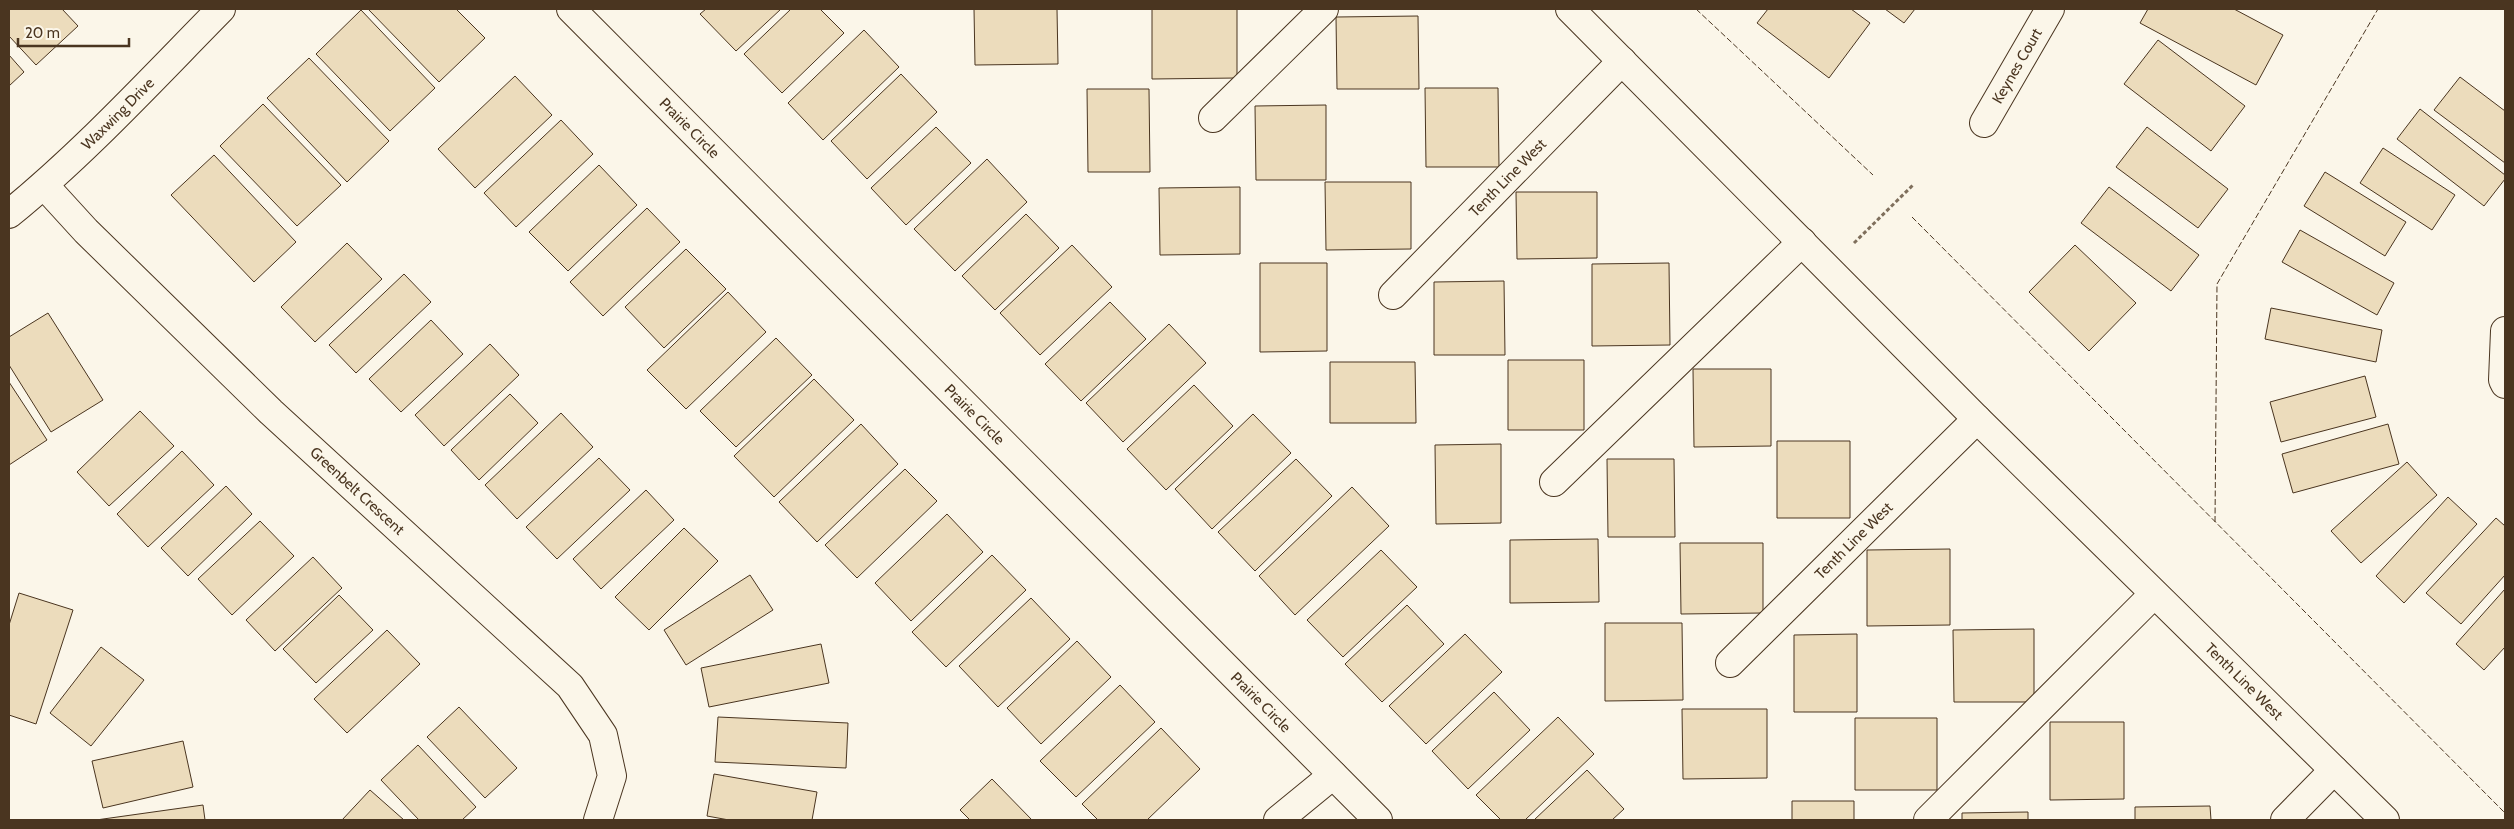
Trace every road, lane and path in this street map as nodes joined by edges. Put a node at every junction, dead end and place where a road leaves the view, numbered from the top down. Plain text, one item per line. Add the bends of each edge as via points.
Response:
1 (221, 9) edge
2 (571, 9) edge
3 (1324, 9) edge
4 (1570, 9) edge
5 (2050, 9) edge
6 (1622, 61) junction
7 (1213, 118) dead end
8 (1984, 123) dead end
9 (44, 185) junction
10 (1913, 185) dead end
11 (9, 214) edge
12 (1802, 242) junction
13 (1854, 244) dead end
14 (1393, 296) dead end
15 (2505, 331) edge
16 (2505, 384) edge
17 (1977, 419) junction
18 (1554, 482) dead end
19 (2154, 594) junction
20 (1730, 663) dead end
21 (2334, 770) junction
22 (1333, 776) junction
23 (598, 820) edge
24 (1278, 820) edge
25 (1378, 820) edge
26 (1928, 820) edge
27 (2285, 820) edge
28 (2385, 820) edge

1 - 9 street, Waxwing Drive
2 - 22 street, Prairie Circle
3 - 7 street
4 - 6 street, Tenth Line West
5 - 8 street, Keynes Court
6 - 12 street, Tenth Line West
6 - 14 street, Tenth Line West
9 - 11 street, Waxwing Drive
9 - 23 street, Greenbelt Crescent via 86,231 271,412 570,686 603,735 612,776
10 - 13 path
12 - 17 street, Tenth Line West
12 - 18 street
15 - 16 street
17 - 19 street, Tenth Line West
17 - 20 street, Tenth Line West
19 - 21 street, Tenth Line West
19 - 26 street
21 - 27 street
21 - 28 street, Tenth Line West
22 - 24 street
22 - 25 street, Prairie Circle

